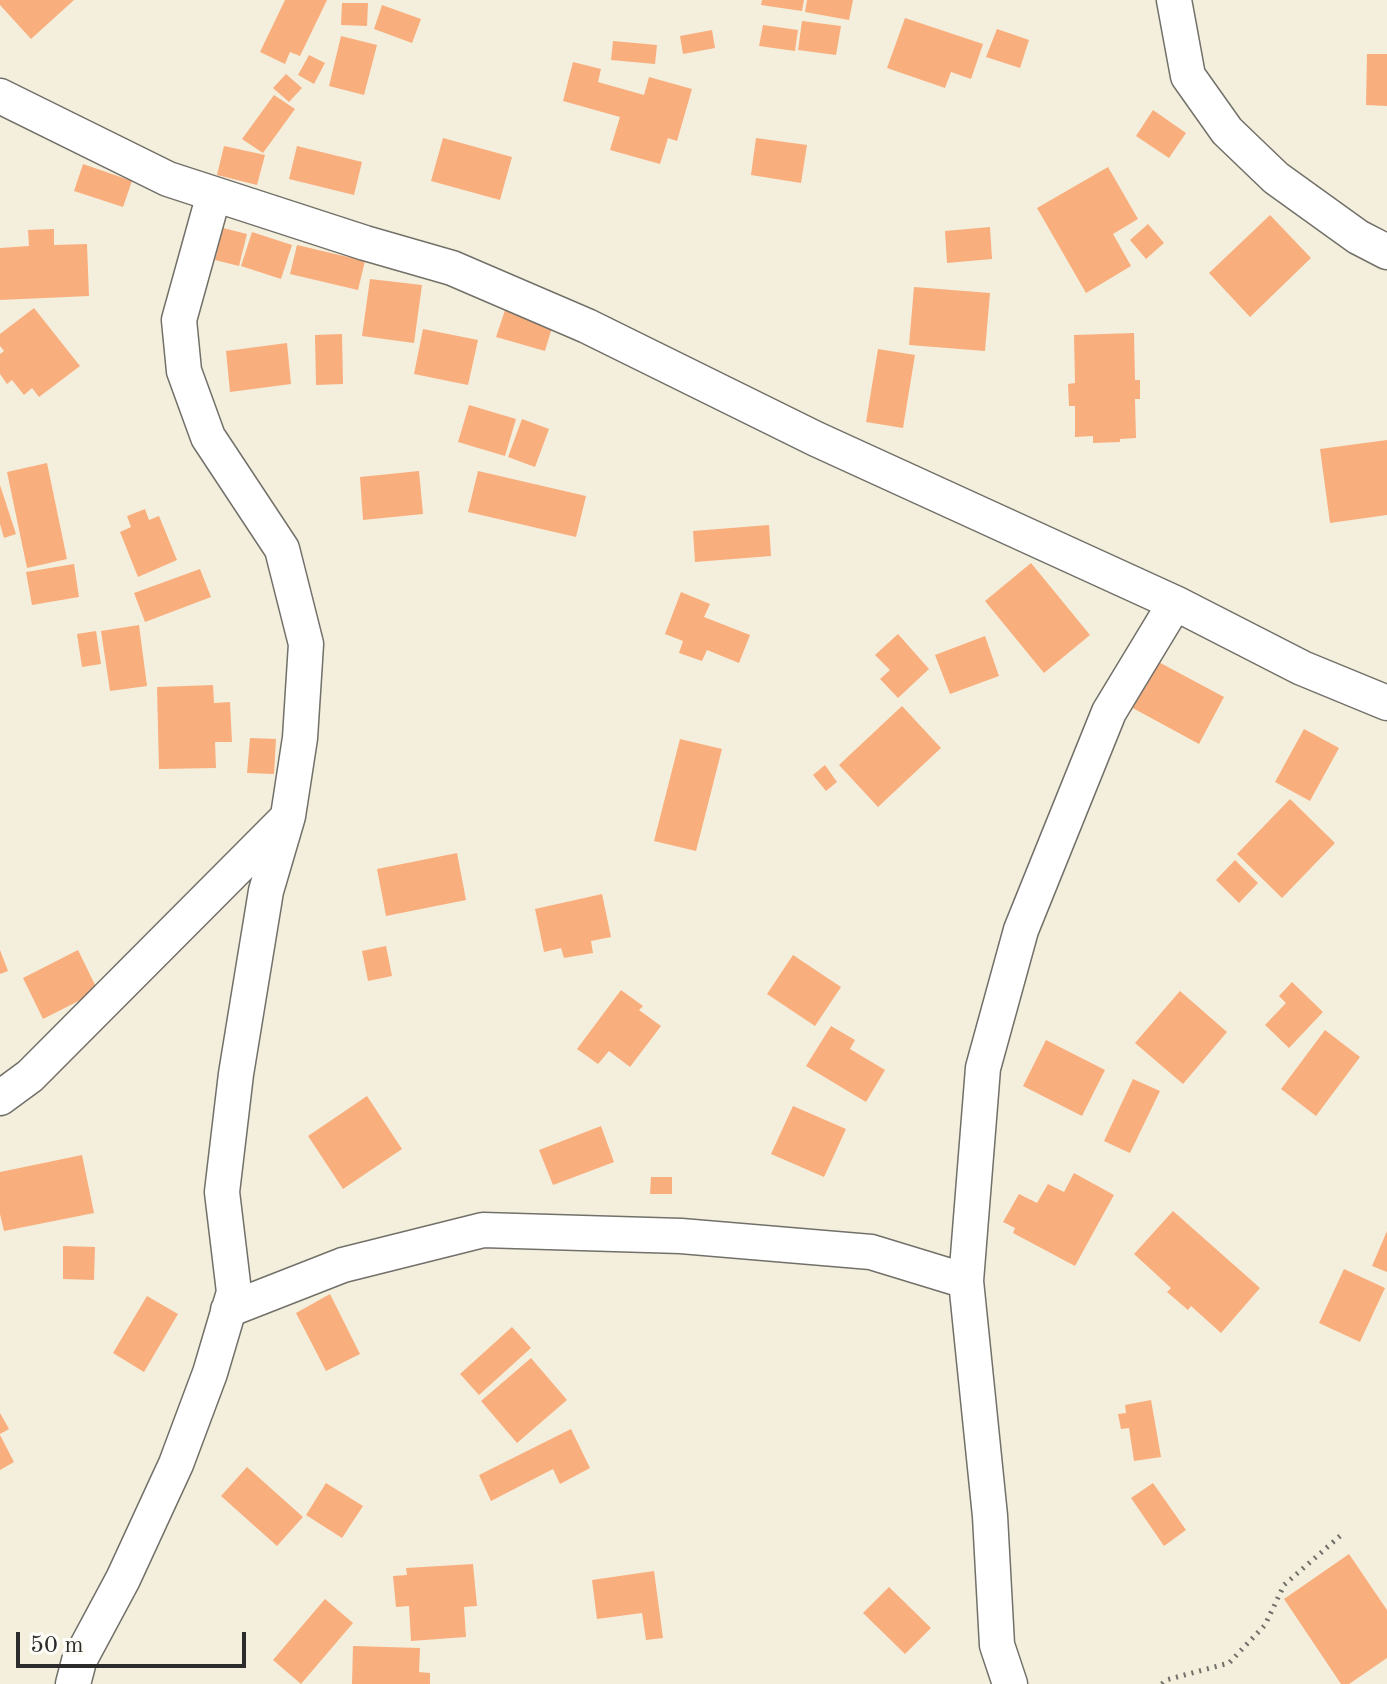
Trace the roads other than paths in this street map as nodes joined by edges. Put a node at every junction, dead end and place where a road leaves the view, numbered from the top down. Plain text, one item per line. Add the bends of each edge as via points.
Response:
1 (1174, 0) edge
2 (0, 96) edge
3 (214, 194) junction
4 (1387, 252) edge
5 (1175, 603) junction
6 (1387, 703) edge
7 (288, 816) junction
8 (0, 1098) edge
9 (966, 1281) junction
10 (228, 1310) junction
11 (73, 1684) edge
12 (1010, 1684) edge

1 - 4 street via 1188,76 1227,131 1276,178
2 - 3 street via 168,179
3 - 5 street via 452,268 587,326 816,439
3 - 7 street via 179,320 184,371 208,437 282,549 306,644
5 - 6 street via 1302,668
5 - 9 street via 1109,712 1021,930 983,1068
7 - 8 street via 30,1076
7 - 10 street via 266,891 232,1103 222,1192 234,1292
9 - 10 street via 871,1252 681,1236 483,1230 343,1265
9 - 12 street via 997,1645
10 - 11 street via 176,1464 79,1661

